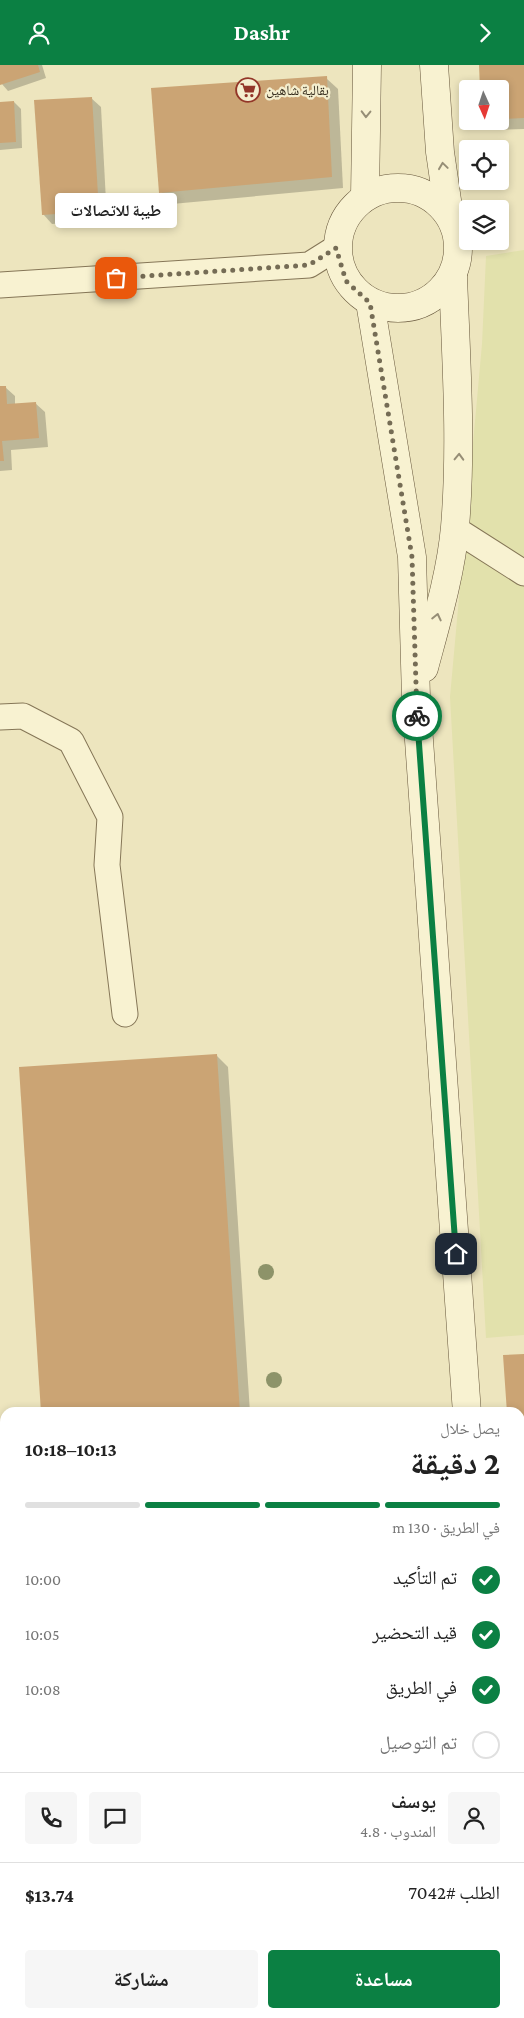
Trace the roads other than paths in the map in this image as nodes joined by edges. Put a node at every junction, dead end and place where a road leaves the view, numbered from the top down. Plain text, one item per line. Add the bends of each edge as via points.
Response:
1 (367, 65) edge
2 (434, 65) edge
3 (364, 197) junction
4 (449, 214) junction
5 (336, 248) junction
6 (453, 276) junction
7 (0, 285) edge
8 (370, 303) junction
9 (455, 529) junction
10 (524, 573) edge
11 (416, 698) junction
12 (0, 717) edge
13 (125, 1013) dead end
14 (467, 1407) edge

1 -> 3 street
4 -> 2 street via 440,152
3 - 4 street via 395,187 426,194
3 - 5 street via 343,220
4 - 6 street via 459,242
5 - 7 street via 309,265
5 - 8 street via 346,281
6 - 8 street via 431,299 409,307 401,309
9 -> 6 street via 459,454
8 - 11 street via 412,557
9 - 10 street
11 -> 9 street via 438,614
11 - 14 street
12 - 13 street via 23,716 71,741 110,817 107,865

